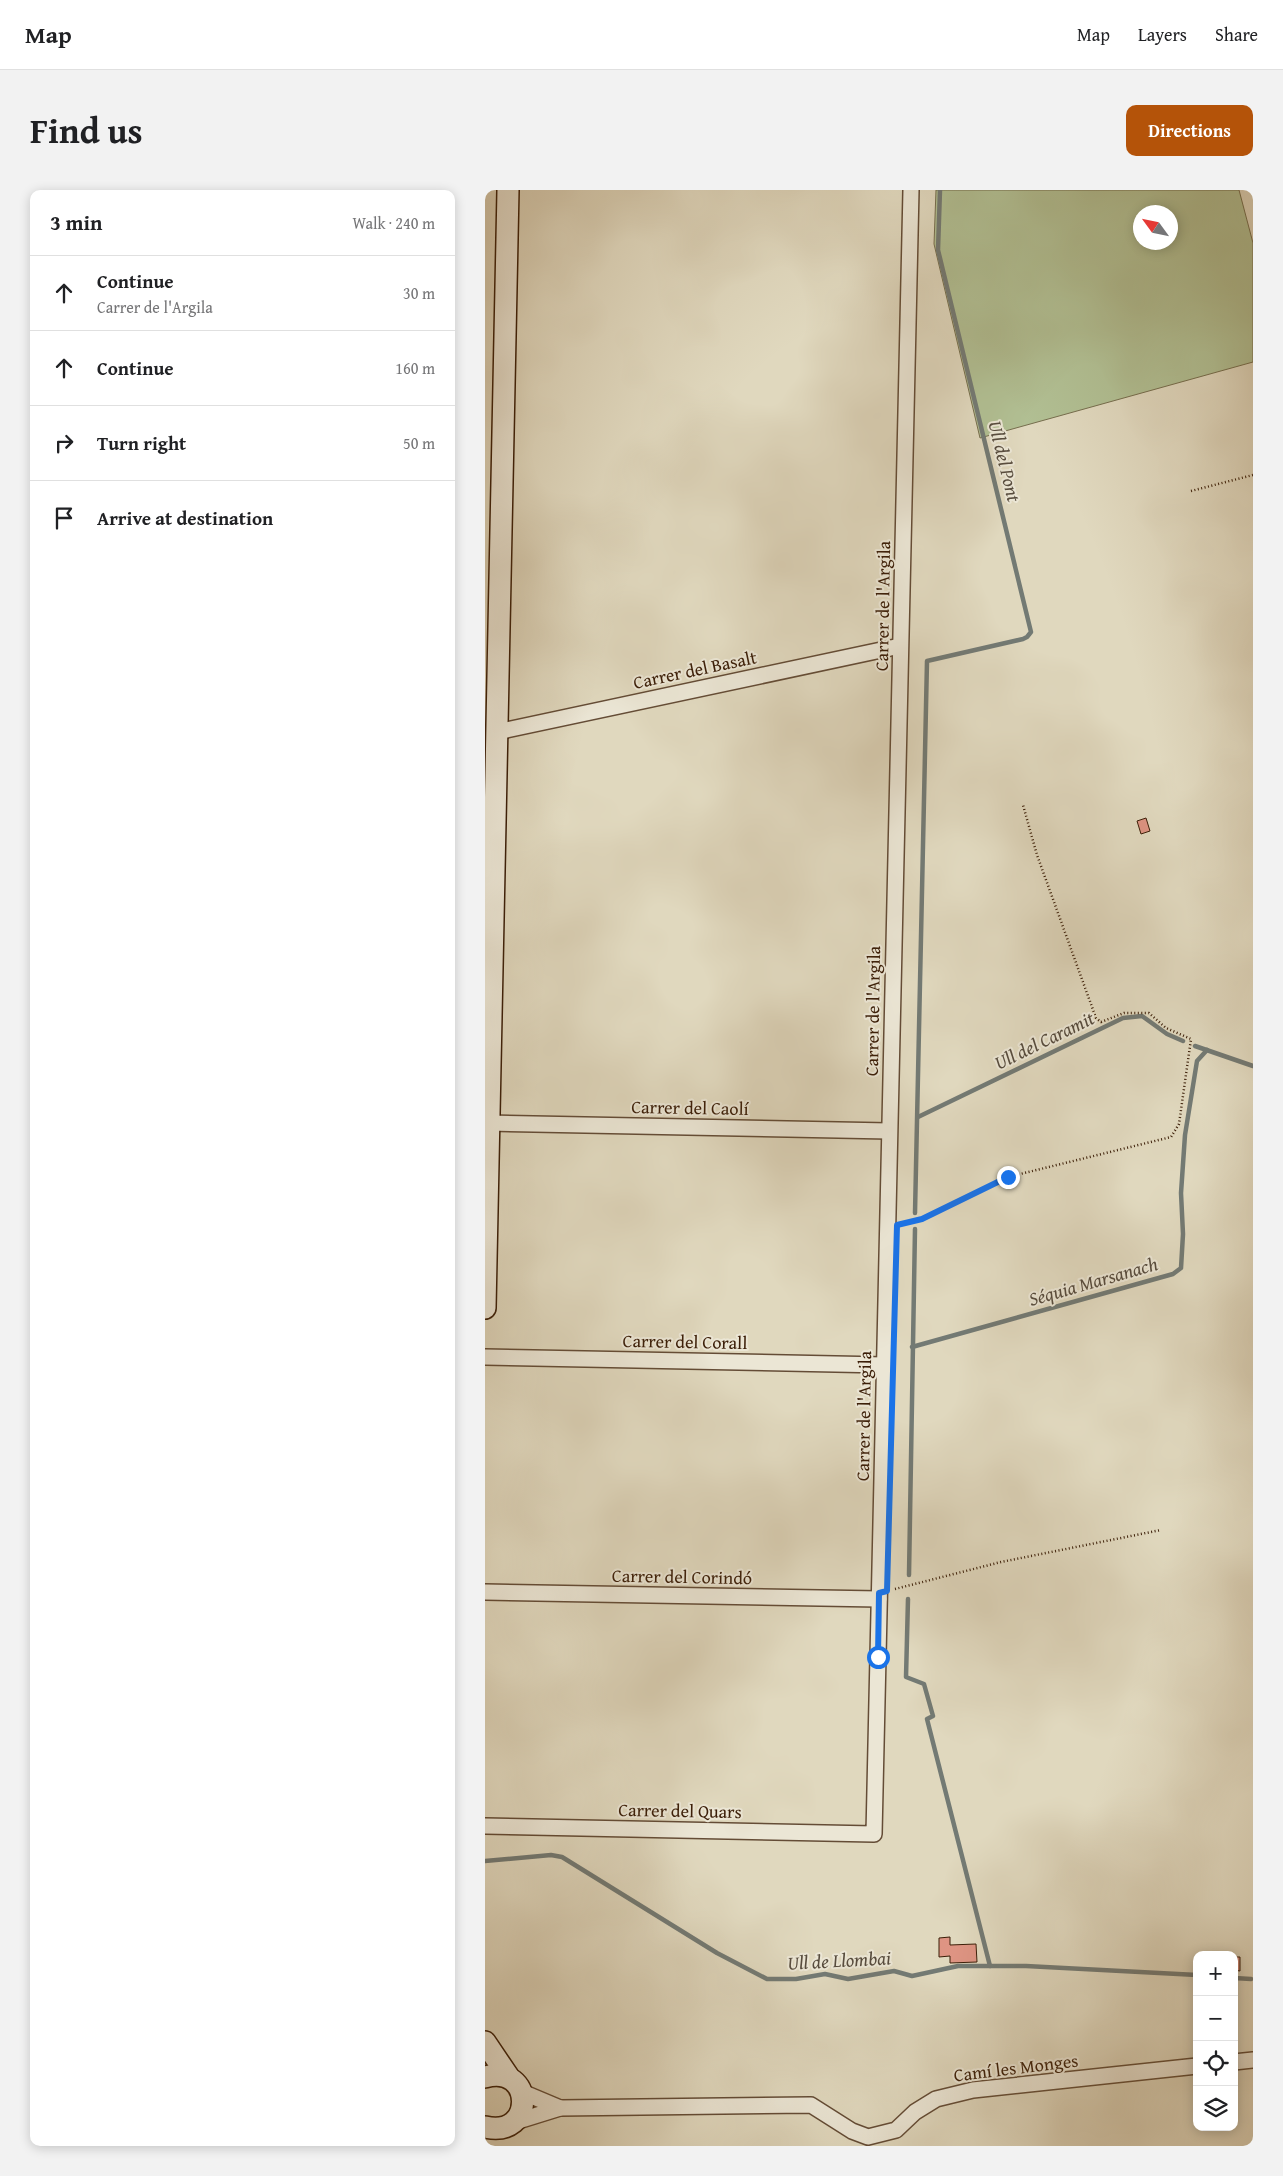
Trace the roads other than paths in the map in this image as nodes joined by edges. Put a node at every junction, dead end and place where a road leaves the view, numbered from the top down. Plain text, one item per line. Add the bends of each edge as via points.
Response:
1 (509, 190) edge
2 (911, 190) edge
3 (901, 646) junction
4 (497, 732) junction
5 (489, 1123) junction
6 (889, 1131) junction
7 (485, 1308) edge
8 (485, 1357) edge
9 (884, 1365) junction
10 (485, 1592) edge
11 (879, 1596) junction
12 (485, 1826) edge
13 (874, 1834) joint
14 (485, 2042) edge
15 (1253, 2060) edge
16 (1238, 2062) edge
17 (1193, 2066) edge
18 (485, 2076) edge
19 (508, 2076) junction
20 (522, 2092) junction
21 (560, 2108) junction
22 (513, 2123) junction
23 (485, 2127) edge
24 (868, 2141) edge
25 (495, 2146) edge

1 - 4 main road
2 - 3 street, Carrer de l'Argila
3 - 4 street, Carrer del Basalt
3 - 6 street, Carrer de l'Argila
4 - 5 main road
5 - 6 street, Carrer del Caolí
5 - 7 main road
6 - 9 street, Carrer de l'Argila
8 - 9 street, Carrer del Corall
9 - 11 street, Carrer de l'Argila
10 - 11 street, Carrer del Corindó
11 - 13 street, Carrer de l'Argila
12 - 13 street, Carrer del Quars
14 - 19 main road
15 - 16 street
17 - 24 street, Camí les Monges via 973,2090 936,2099 915,2112 896,2130
18 - 19 main road
19 - 20 main road
20 - 21 street
20 - 22 main road via 523,2108
21 - 22 street
21 - 24 street, Camí les Monges via 811,2105
22 - 23 main road via 498,2130
22 - 25 main road

